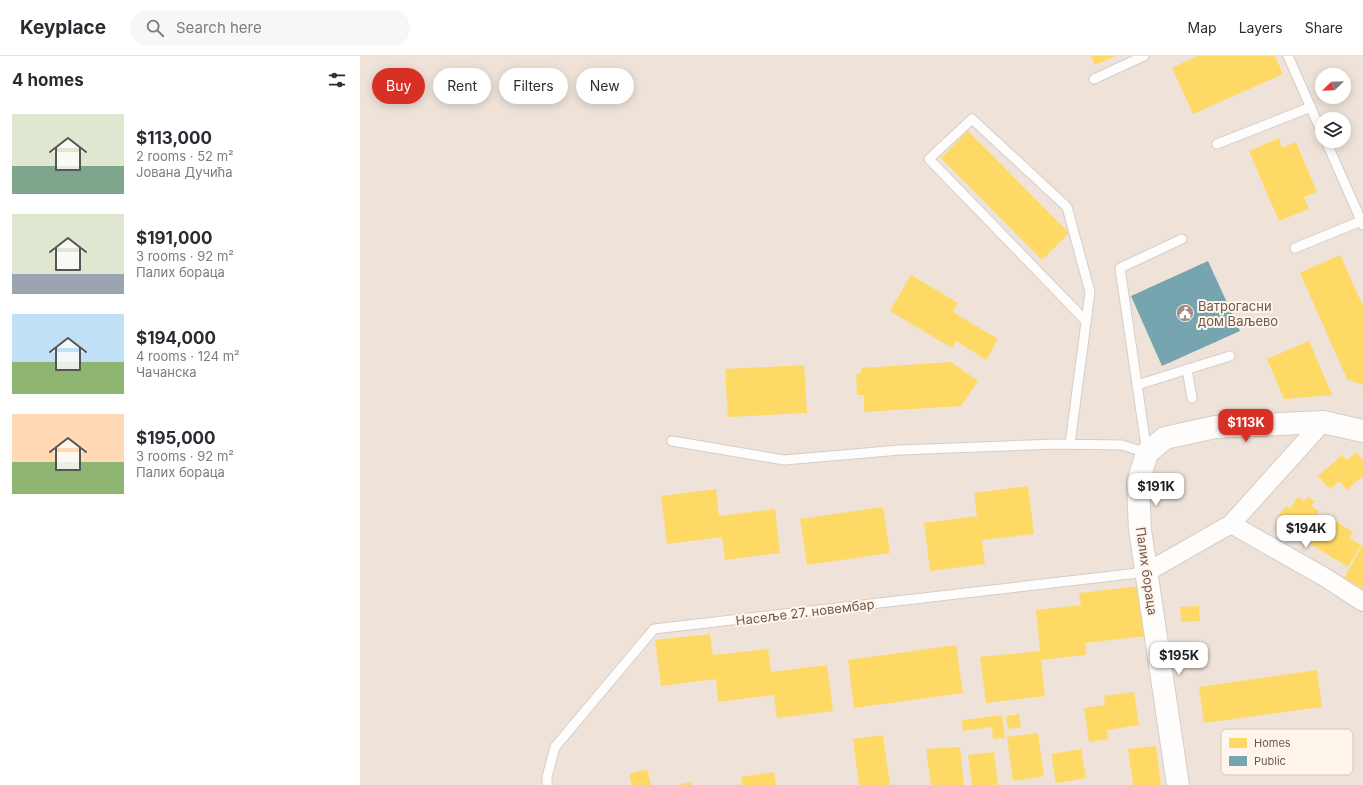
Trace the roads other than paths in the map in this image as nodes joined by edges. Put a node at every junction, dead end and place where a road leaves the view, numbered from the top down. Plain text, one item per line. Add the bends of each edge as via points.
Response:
1 (1144, 56) edge
2 (1288, 56) edge
3 (1094, 80) dead end
4 (1310, 107) junction
5 (1315, 117) edge
6 (1217, 144) dead end
7 (1329, 148) edge
8 (1362, 223) edge
9 (1182, 239) dead end
10 (1295, 248) dead end
11 (1086, 321) junction
12 (1230, 356) dead end
13 (1187, 369) junction
14 (1137, 385) junction
15 (1192, 398) dead end
16 (1323, 422) junction
17 (1363, 431) edge
18 (672, 441) dead end
19 (1070, 444) junction
20 (1147, 453) junction
21 (1231, 524) junction
22 (1147, 572) junction
23 (1363, 602) edge
24 (547, 785) edge
25 (1178, 785) edge

1 - 3 lane
2 - 4 lane
4 - 5 lane
4 - 6 lane
7 - 8 lane
8 - 10 lane
9 - 14 lane via 1120,268
11 - 11 lane via 1090,292 1067,207 972,119 929,159
11 - 19 lane
12 - 13 lane
13 - 14 lane
13 - 15 lane
14 - 20 lane
16 - 17 street
16 - 20 street via 1215,427 1165,438
16 - 21 street
18 - 19 lane via 784,460 900,450
19 - 20 lane via 1122,445
20 - 22 street, Палих бораца via 1138,482 1140,530
21 - 22 street
21 - 23 street
22 - 24 lane, Насеље 27. новембар via 654,629 555,747 546,777
22 - 25 street, Палих бораца

